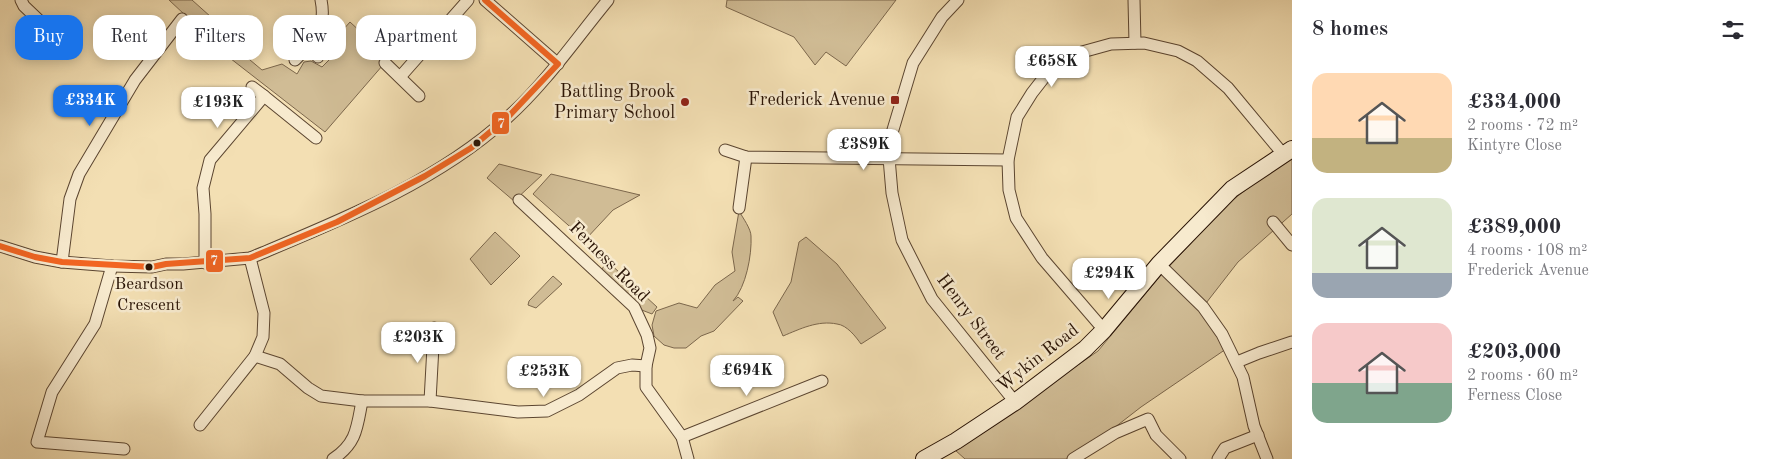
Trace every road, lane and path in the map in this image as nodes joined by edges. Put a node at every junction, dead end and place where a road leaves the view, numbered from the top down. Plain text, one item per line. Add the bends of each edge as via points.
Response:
1 (21, 0) edge
2 (321, 0) edge
3 (468, 0) edge
4 (485, 0) edge
5 (608, 0) edge
6 (958, 0) edge
7 (1134, 0) edge
8 (33, 15) edge
9 (322, 15) edge
10 (176, 27) edge
11 (1135, 43) junction
12 (385, 63) dead end
13 (558, 64) junction
14 (400, 77) junction
15 (252, 87) dead end
16 (264, 96) junction
17 (419, 96) dead end
18 (316, 138) dead end
19 (725, 150) dead end
20 (1287, 151) edge
21 (746, 157) junction
22 (889, 158) junction
23 (1008, 160) junction
24 (519, 200) dead end
25 (738, 208) dead end
26 (1274, 222) dead end
27 (1292, 244) edge
28 (0, 246) edge
29 (250, 258) junction
30 (62, 262) junction
31 (205, 263) junction
32 (1160, 264) junction
33 (112, 266) junction
34 (434, 328) dead end
35 (1104, 330) junction
36 (1292, 342) edge
37 (255, 356) junction
38 (1237, 362) junction
39 (646, 366) junction
40 (822, 381) dead end
41 (362, 401) junction
42 (430, 401) junction
43 (1015, 402) junction
44 (200, 425) dead end
45 (1258, 435) junction
46 (682, 437) junction
47 (124, 449) dead end
48 (346, 456) edge
49 (333, 459) edge
50 (688, 459) edge
51 (924, 459) edge
52 (1073, 459) edge
53 (1180, 459) edge
54 (1218, 459) edge
55 (1267, 459) edge

1 - 8 street
2 - 9 street
3 - 14 street
4 - 13 street
5 - 13 street
6 - 22 street, Henry Street via 942,17 913,63 892,133
7 - 11 street
10 - 30 street via 135,80 79,174 70,199
11 - 20 street via 1178,51 1197,61 1228,88
11 - 23 street via 1111,44 1082,52 1064,60 1046,75 1017,117
12 - 14 street
13 - 29 street via 508,117 476,144 369,206
14 - 17 street
15 - 16 street
16 - 18 street
16 - 31 street via 210,160 203,188
19 - 21 street
20 - 32 street, Wykin Road via 1232,188
21 - 22 street
21 - 25 street
22 - 23 street
22 - 43 street, Henry Street via 892,193 902,240 926,289 940,311
23 - 35 street via 1009,190 1016,218 1042,258
24 - 39 street, Ferness Road via 634,307 650,348
26 - 27 street
28 - 30 street
29 - 31 street
29 - 37 street via 264,313 263,337
30 - 33 street
31 - 33 street
32 - 35 street, Wykin Road
32 - 38 street via 1203,308
33 - 47 street via 95,324 52,392 37,442
34 - 42 street
35 - 43 street, Wykin Road via 1085,349
36 - 38 street
37 - 41 street via 280,364 320,396
37 - 44 street
38 - 45 street
39 - 42 street via 617,368 579,395 547,411 494,410
39 - 46 street, Ferness Road via 646,388
40 - 46 street
41 - 42 street
41 - 48 street via 355,436
43 - 51 street, Wykin Road
45 - 54 street via 1225,448
45 - 55 street
46 - 50 street
48 - 49 street
52 - 53 street via 1115,433 1148,419 1156,435

